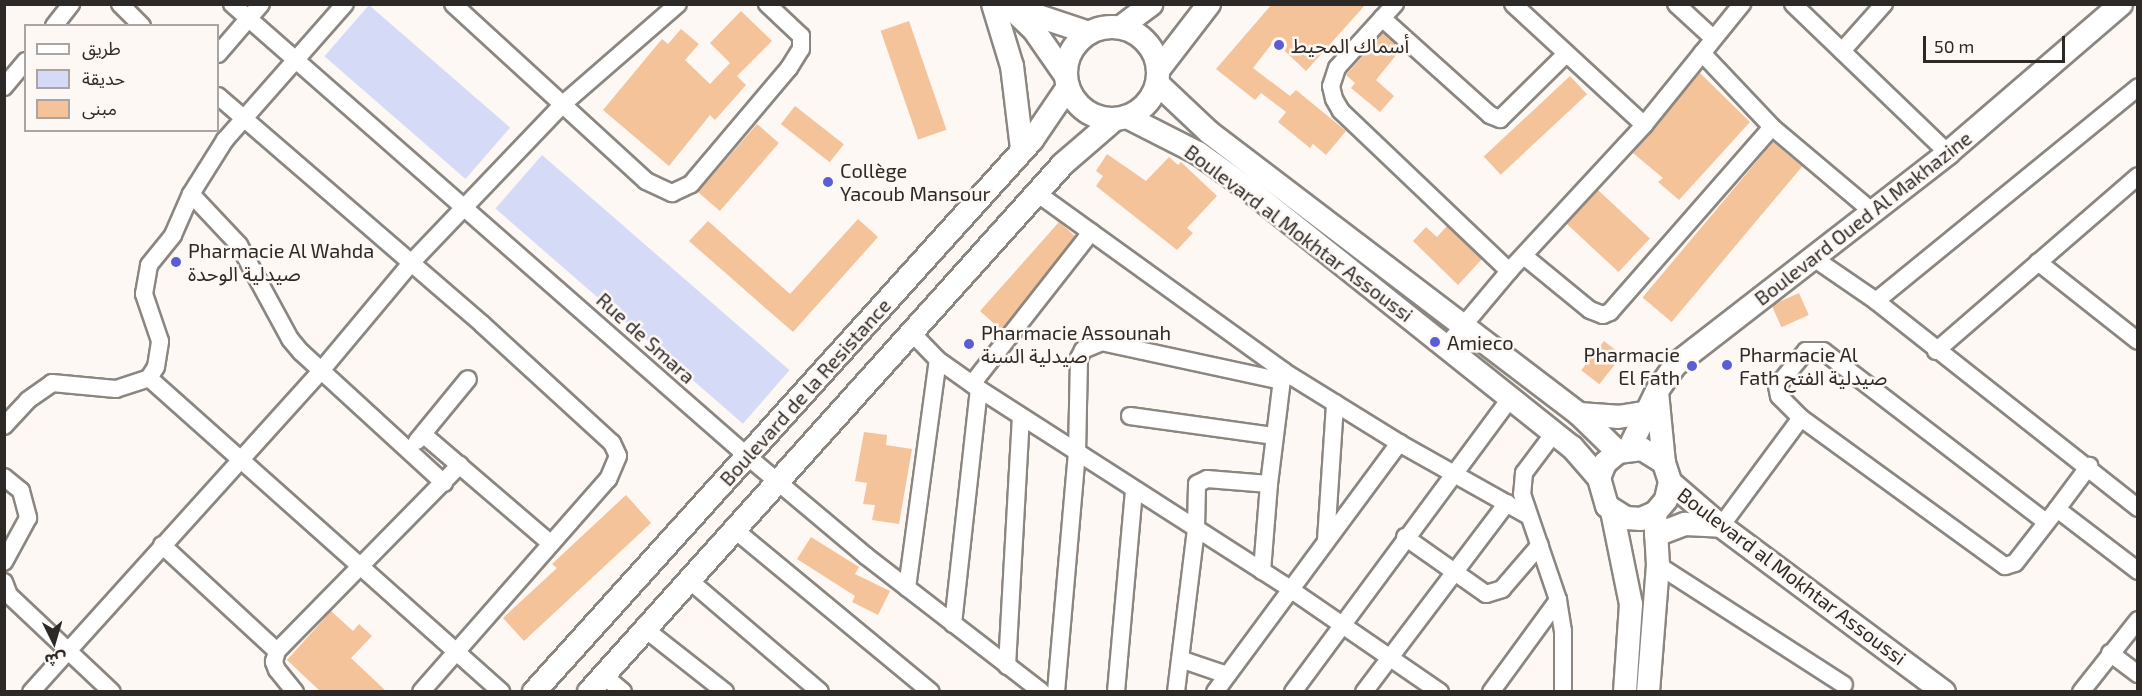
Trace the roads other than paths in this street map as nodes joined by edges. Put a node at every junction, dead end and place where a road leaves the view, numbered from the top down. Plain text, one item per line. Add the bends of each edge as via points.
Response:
1 (70, 4) edge
2 (120, 4) edge
3 (232, 4) edge
4 (261, 4) edge
5 (345, 4) edge
6 (453, 4) edge
7 (678, 4) edge
8 (767, 4) edge
9 (1150, 4) edge
10 (1209, 4) edge
11 (1395, 4) edge
12 (1513, 4) edge
13 (1676, 4) edge
14 (1742, 4) edge
15 (1793, 4) edge
16 (1884, 4) edge
17 (2121, 4) edge
18 (1003, 5) edge
19 (1382, 18) junction
20 (249, 20) junction
21 (55, 24) edge
22 (140, 24) edge
23 (1121, 27) junction
24 (1089, 33) junction
25 (1713, 38) junction
26 (1842, 51) junction
27 (219, 53) edge
28 (1702, 53) junction
29 (1566, 54) junction
30 (24, 63) edge
31 (297, 63) junction
32 (1159, 77) junction
33 (1067, 82) junction
34 (4, 87) edge
35 (2138, 87) edge
36 (219, 97) edge
37 (563, 104) junction
38 (1120, 118) junction
39 (245, 119) junction
40 (1644, 125) junction
41 (1772, 127) junction
42 (220, 135) edge
43 (1022, 149) junction
44 (1948, 153) junction
45 (2136, 180) edge
46 (191, 194) junction
47 (1038, 194) junction
48 (465, 206) junction
49 (1874, 213) junction
50 (1091, 232) junction
51 (1524, 256) junction
52 (1815, 259) junction
53 (2038, 262) junction
54 (411, 263) junction
55 (1509, 271) junction
56 (1876, 301) junction
57 (1464, 325) junction
58 (911, 332) junction
59 (2138, 341) edge
60 (1447, 345) junction
61 (1936, 351) junction
62 (938, 360) junction
63 (320, 372) junction
64 (1282, 376) junction
65 (149, 378) junction
66 (468, 379) dead end
67 (976, 386) junction
68 (1657, 391) junction
69 (1510, 399) junction
70 (1335, 403) junction
71 (1648, 412) junction
72 (1579, 414) junction
73 (1130, 416) dead end
74 (1021, 417) junction
75 (1801, 418) junction
76 (4, 426) edge
77 (1554, 433) junction
78 (424, 435) junction
79 (1275, 436) junction
80 (1399, 443) junction
81 (1623, 450) junction
82 (408, 452) junction
83 (1077, 454) junction
84 (747, 456) junction
85 (242, 460) junction
86 (460, 465) junction
87 (2089, 466) junction
88 (1452, 473) junction
89 (1667, 473) junction
90 (4, 477) edge
91 (1599, 478) junction
92 (779, 482) junction
93 (444, 483) junction
94 (1269, 484) junction
95 (1134, 490) junction
96 (1507, 503) junction
97 (2138, 508) edge
98 (1612, 511) junction
99 (1529, 516) junction
100 (2052, 516) junction
101 (1655, 524) junction
102 (1721, 526) junction
103 (1196, 529) junction
104 (735, 530) junction
105 (1405, 537) junction
106 (1326, 541) junction
107 (550, 543) junction
108 (162, 545) junction
109 (1540, 545) junction
110 (4, 562) edge
111 (1658, 565) junction
112 (360, 566) junction
113 (1262, 571) junction
114 (2138, 571) edge
115 (1452, 572) junction
116 (689, 580) junction
117 (4, 582) edge
118 (907, 588) junction
119 (1290, 589) junction
120 (1558, 600) junction
121 (2138, 620) edge
122 (953, 624) junction
123 (1340, 624) junction
124 (645, 629) junction
125 (456, 649) junction
126 (277, 651) junction
127 (68, 652) junction
128 (2110, 653) junction
129 (1392, 658) junction
130 (1180, 659) junction
131 (1007, 666) junction
132 (2138, 674) edge
133 (1227, 675) junction
134 (596, 683) edge
135 (1844, 686) dead end
136 (31, 692) edge
137 (112, 692) edge
138 (295, 692) edge
139 (421, 692) edge
140 (501, 692) edge
141 (534, 692) edge
142 (623, 692) edge
143 (725, 692) edge
144 (820, 692) edge
145 (931, 692) edge
146 (1042, 692) edge
147 (1056, 692) edge
148 (1116, 692) edge
149 (1176, 692) edge
150 (1215, 692) edge
151 (1293, 692) edge
152 (1364, 692) edge
153 (1440, 692) edge
154 (1491, 692) edge
155 (1563, 692) edge
156 (1625, 692) edge
157 (1648, 692) edge
158 (1944, 692) edge
159 (2081, 692) edge

1 - 21 street
2 - 22 street
3 - 20 street, Rue de Smara
4 - 20 street
5 - 31 street
6 - 37 street
7 - 37 street
8 - 37 street via 801,36 801,49 766,95 682,189 672,193 646,181
9 - 23 street
10 - 32 street
11 - 19 street
12 - 29 street
13 - 25 street
14 - 25 street
15 - 26 street
16 - 26 street
17 - 44 street, Boulevard Oued Al Makhazine
18 - 24 street
18 - 33 street via 1034,30
18 - 43 street
19 - 29 street via 1490,115 1500,119
19 - 55 street via 1337,68 1331,86 1334,99 1341,111
20 - 27 street
20 - 31 street, Rue de Smara
23 - 24 street
23 - 32 street via 1147,42
24 - 33 street via 1071,51
25 - 28 street
26 - 44 street
28 - 40 street
28 - 41 street
29 - 40 street
30 - 34 street
31 - 39 street
31 - 48 street, Rue de Smara
32 - 38 street via 1151,99
32 - 57 street, Boulevard al Mokhtar Assoussi via 1210,133
33 - 38 street via 1085,111
33 - 43 street, Boulevard de la Resistance
35 - 56 street
36 - 39 street
37 - 48 street
38 - 47 street, Boulevard de la Resistance via 1064,164
38 - 60 street, Boulevard al Mokhtar Assoussi via 1198,153
39 - 42 street
39 - 54 street
40 - 51 street
41 - 49 street
41 - 51 street via 1610,312 1603,315 1590,310
42 - 46 street
43 - 84 street, Boulevard de la Resistance
44 - 49 street, Boulevard Oued Al Makhazine
45 - 53 street
46 - 63 street via 239,245 290,339
46 - 65 street via 180,224 144,276 144,294 160,341 156,367
47 - 50 street
47 - 58 street, Boulevard de la Resistance
48 - 54 street
48 - 84 street, Rue de Smara
49 - 52 street, Boulevard Oued Al Makhazine
50 - 64 street
50 - 67 street
51 - 55 street
52 - 56 street
52 - 68 street, Boulevard Oued Al Makhazine via 1675,365
53 - 59 street
53 - 61 street
54 - 63 street
54 - 107 street via 612,443 618,456 608,479
55 - 57 street
56 - 61 street
57 - 60 street
57 - 72 street, Boulevard al Mokhtar Assoussi
58 - 62 street
58 - 92 street, Boulevard de la Resistance
60 - 69 street, Boulevard al Mokhtar Assoussi
61 - 87 street
62 - 67 street
62 - 118 street
63 - 82 street
63 - 85 street
64 - 70 street
64 - 79 street
64 - 83 street via 1102,342 1090,344 1079,358
65 - 76 street via 116,389 52,383 33,395
65 - 85 street
66 - 78 street
67 - 74 street
67 - 122 street
68 - 71 street, Boulevard Oued Al Makhazine
68 - 89 street
69 - 77 street, Boulevard al Mokhtar Assoussi
69 - 88 street
70 - 80 street
70 - 106 street
71 - 72 street via 1618,417
71 - 81 street, Boulevard Oued Al Makhazine
72 - 81 street, Boulevard al Mokhtar Assoussi
73 - 79 street
74 - 83 street
74 - 131 street
75 - 100 street via 2005,566 2015,563
75 - 100 street via 1779,396 1777,386 1806,351 1817,349
75 - 102 street
77 - 91 street, Boulevard al Mokhtar Assoussi
77 - 99 street via 1524,473 1522,494
78 - 82 street
78 - 86 street
79 - 94 street
80 - 88 street
80 - 106 street
81 - 89 street via 1642,449
81 - 91 street via 1605,463
82 - 93 street
83 - 95 street
83 - 147 street
84 - 92 street, Rue de Smara
84 - 141 street, Boulevard de la Resistance
85 - 108 street
85 - 112 street
86 - 93 street
86 - 107 street
87 - 97 street
87 - 100 street
88 - 96 street
88 - 105 street
89 - 101 street via 1666,500
89 - 102 street, Boulevard al Mokhtar Assoussi
90 - 110 street via 21,491 28,518
91 - 98 street via 1602,499
92 - 104 street, Boulevard de la Resistance
92 - 118 street, Rue de Smara
93 - 112 street
94 - 103 street via 1202,480 1197,484
94 - 113 street
95 - 103 street
95 - 148 street
96 - 99 street
96 - 115 street
98 - 101 street
98 - 156 street via 1630,604
99 - 109 street
100 - 114 street
101 - 102 street
101 - 111 street
102 - 158 street, Boulevard al Mokhtar Assoussi
103 - 113 street
103 - 130 street
104 - 116 street, Boulevard de la Resistance
104 - 145 street
105 - 115 street
105 - 123 street
106 - 119 street
107 - 125 street
108 - 126 street
108 - 127 street
109 - 115 street via 1496,593 1486,594
109 - 120 street
111 - 135 street
111 - 157 street
112 - 125 street
112 - 126 street
113 - 119 street
115 - 129 street
116 - 124 street, Boulevard de la Resistance
116 - 144 street
117 - 127 street via 9,595
118 - 122 street, Rue de Smara
119 - 123 street
119 - 133 street
120 - 154 street
120 - 155 street via 1564,641
121 - 128 street
122 - 131 street, Rue de Smara
123 - 129 street
123 - 151 street
124 - 134 street, Boulevard de la Resistance
124 - 143 street
125 - 139 street
125 - 140 street
126 - 138 street via 277,670
127 - 136 street
127 - 137 street
128 - 132 street
128 - 159 street
129 - 152 street
129 - 153 street
130 - 133 street
130 - 149 street
131 - 146 street, Rue de Smara
133 - 150 street
134 - 142 street

